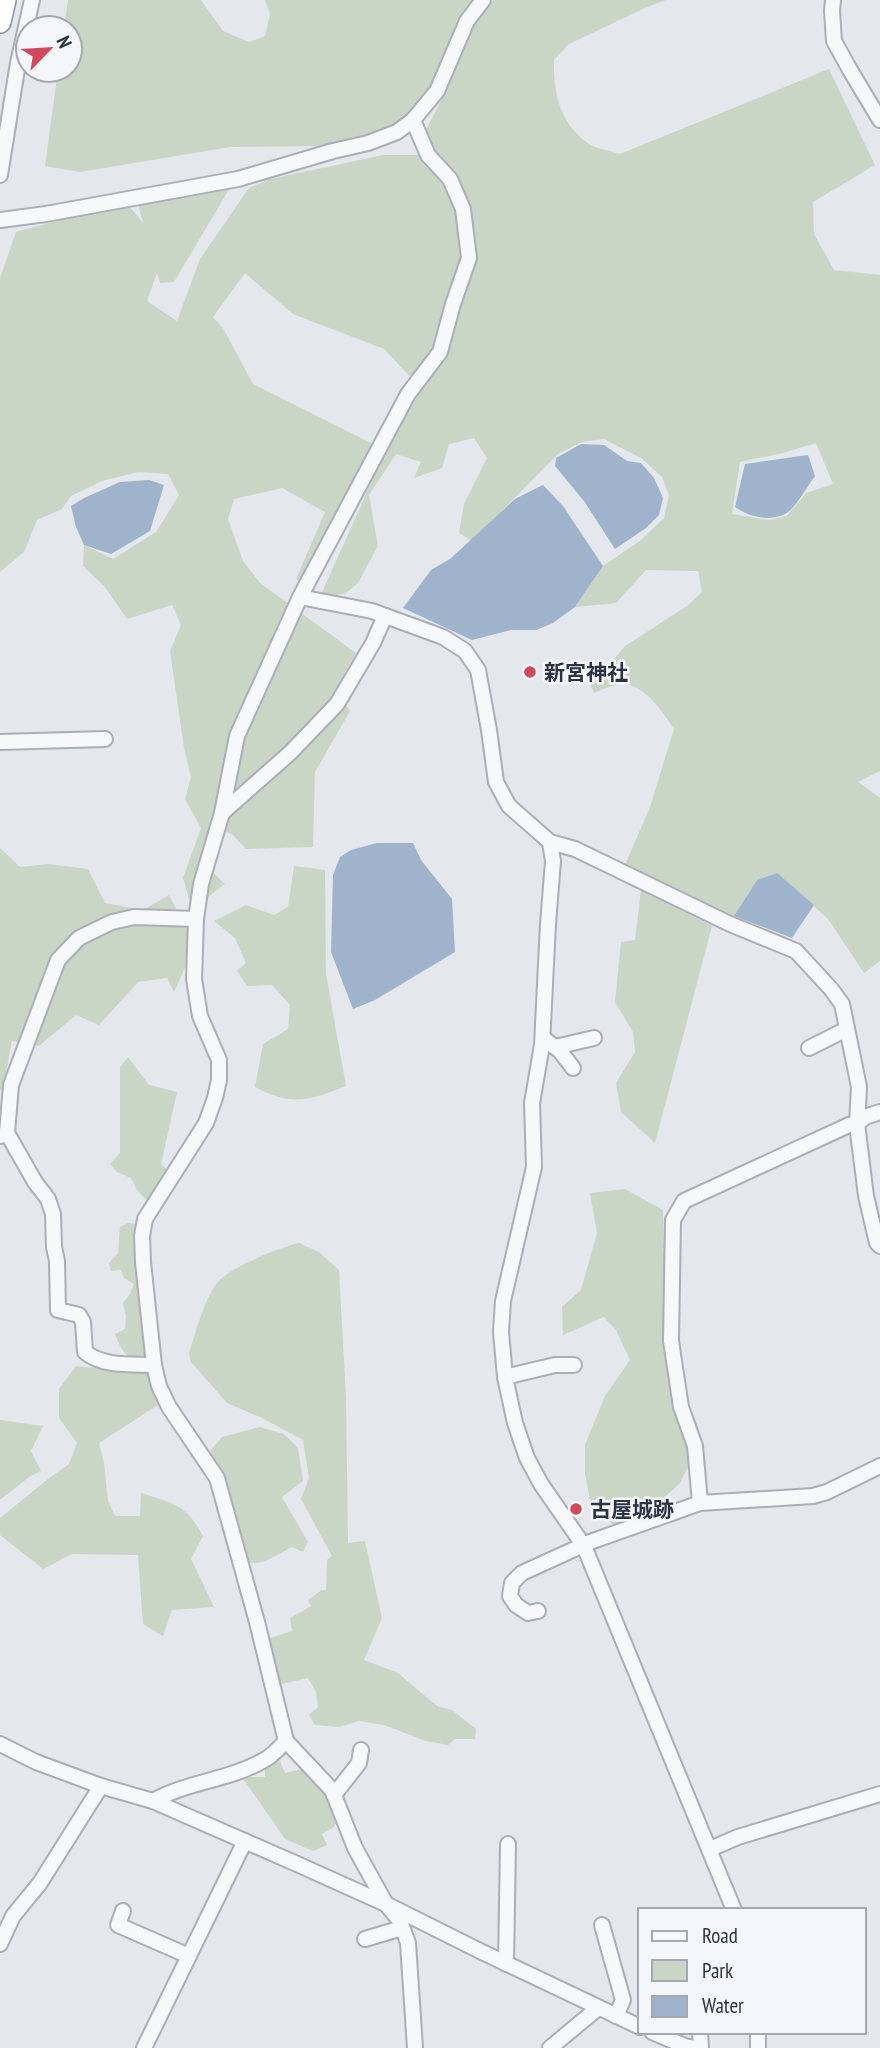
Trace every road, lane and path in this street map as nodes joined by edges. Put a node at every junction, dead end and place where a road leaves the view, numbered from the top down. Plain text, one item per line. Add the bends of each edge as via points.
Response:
1 (5, 0) edge
2 (32, 0) edge
3 (483, 0) edge
4 (833, 0) edge
5 (0, 22) edge
6 (414, 120) junction
7 (880, 120) edge
8 (0, 174) edge
9 (0, 220) edge
10 (300, 597) junction
11 (385, 616) junction
12 (105, 739) dead end
13 (0, 742) edge
14 (222, 813) junction
15 (550, 842) junction
16 (196, 919) junction
17 (847, 1030) junction
18 (594, 1038) dead end
19 (549, 1042) junction
20 (809, 1048) dead end
21 (573, 1068) dead end
22 (880, 1112) edge
23 (857, 1124) junction
24 (3, 1134) edge
25 (880, 1246) edge
26 (154, 1365) junction
27 (574, 1365) dead end
28 (505, 1377) junction
29 (880, 1466) edge
30 (700, 1503) junction
31 (584, 1546) junction
32 (538, 1611) dead end
33 (286, 1741) junction
34 (0, 1744) edge
35 (361, 1750) dead end
36 (101, 1786) junction
37 (880, 1794) edge
38 (334, 1795) junction
39 (153, 1801) junction
40 (245, 1841) junction
41 (508, 1844) dead end
42 (710, 1849) junction
43 (386, 1904) junction
44 (733, 1908) edge
45 (122, 1911) dead end
46 (602, 1925) dead end
47 (402, 1928) junction
48 (365, 1940) dead end
49 (0, 1944) edge
50 (189, 1956) junction
51 (506, 1964) junction
52 (598, 2008) junction
53 (615, 2017) junction
54 (638, 2026) edge
55 (657, 2034) edge
56 (144, 2048) edge
57 (415, 2048) edge
58 (550, 2048) edge
59 (694, 2048) edge

1 - 5 highway
2 - 8 street
3 - 6 street via 467,21 437,91
4 - 7 street via 834,41
6 - 9 street via 368,143 238,179
6 - 10 street via 428,155 450,179 463,209 469,258 440,352 408,394
10 - 11 street
10 - 14 street via 237,736
11 - 14 street via 337,704
11 - 15 street via 465,651 478,670 496,782 509,806
12 - 13 street
14 - 16 street
15 - 17 street via 575,849 796,951 842,1004
15 - 19 street
16 - 24 street via 134,917 112,922 79,938 58,960 11,1085
16 - 26 street via 194,979 200,1016 219,1060 219,1080 206,1123 145,1219 143,1262
17 - 20 street
17 - 23 street via 859,1087
18 - 19 street
19 - 21 street
19 - 28 street via 532,1103 534,1167 503,1301
22 - 23 street
23 - 25 street via 866,1196
23 - 30 street via 684,1201 673,1220 671,1340 681,1407 695,1446
24 - 26 street via 48,1199 53,1214 58,1310 79,1315 85,1352 93,1360
26 - 33 street via 169,1407 217,1478
27 - 28 street
28 - 31 street via 527,1458
29 - 30 street via 813,1496
30 - 31 street
31 - 32 street via 522,1573 512,1583 510,1596 516,1605 528,1613
31 - 42 street
33 - 38 street
33 - 39 street via 267,1759
34 - 36 street
35 - 38 street via 359,1763
36 - 39 street
36 - 49 street via 40,1883 13,1916
37 - 42 street
38 - 43 street via 355,1848
39 - 40 street
40 - 43 street
40 - 50 street
41 - 51 street
42 - 44 street
43 - 47 street
43 - 51 street
45 - 50 street via 118,1925
46 - 53 street via 623,2000
47 - 48 street
47 - 57 street via 408,1943
50 - 56 street
51 - 52 street
52 - 53 street
52 - 58 street
53 - 54 street
55 - 59 street

